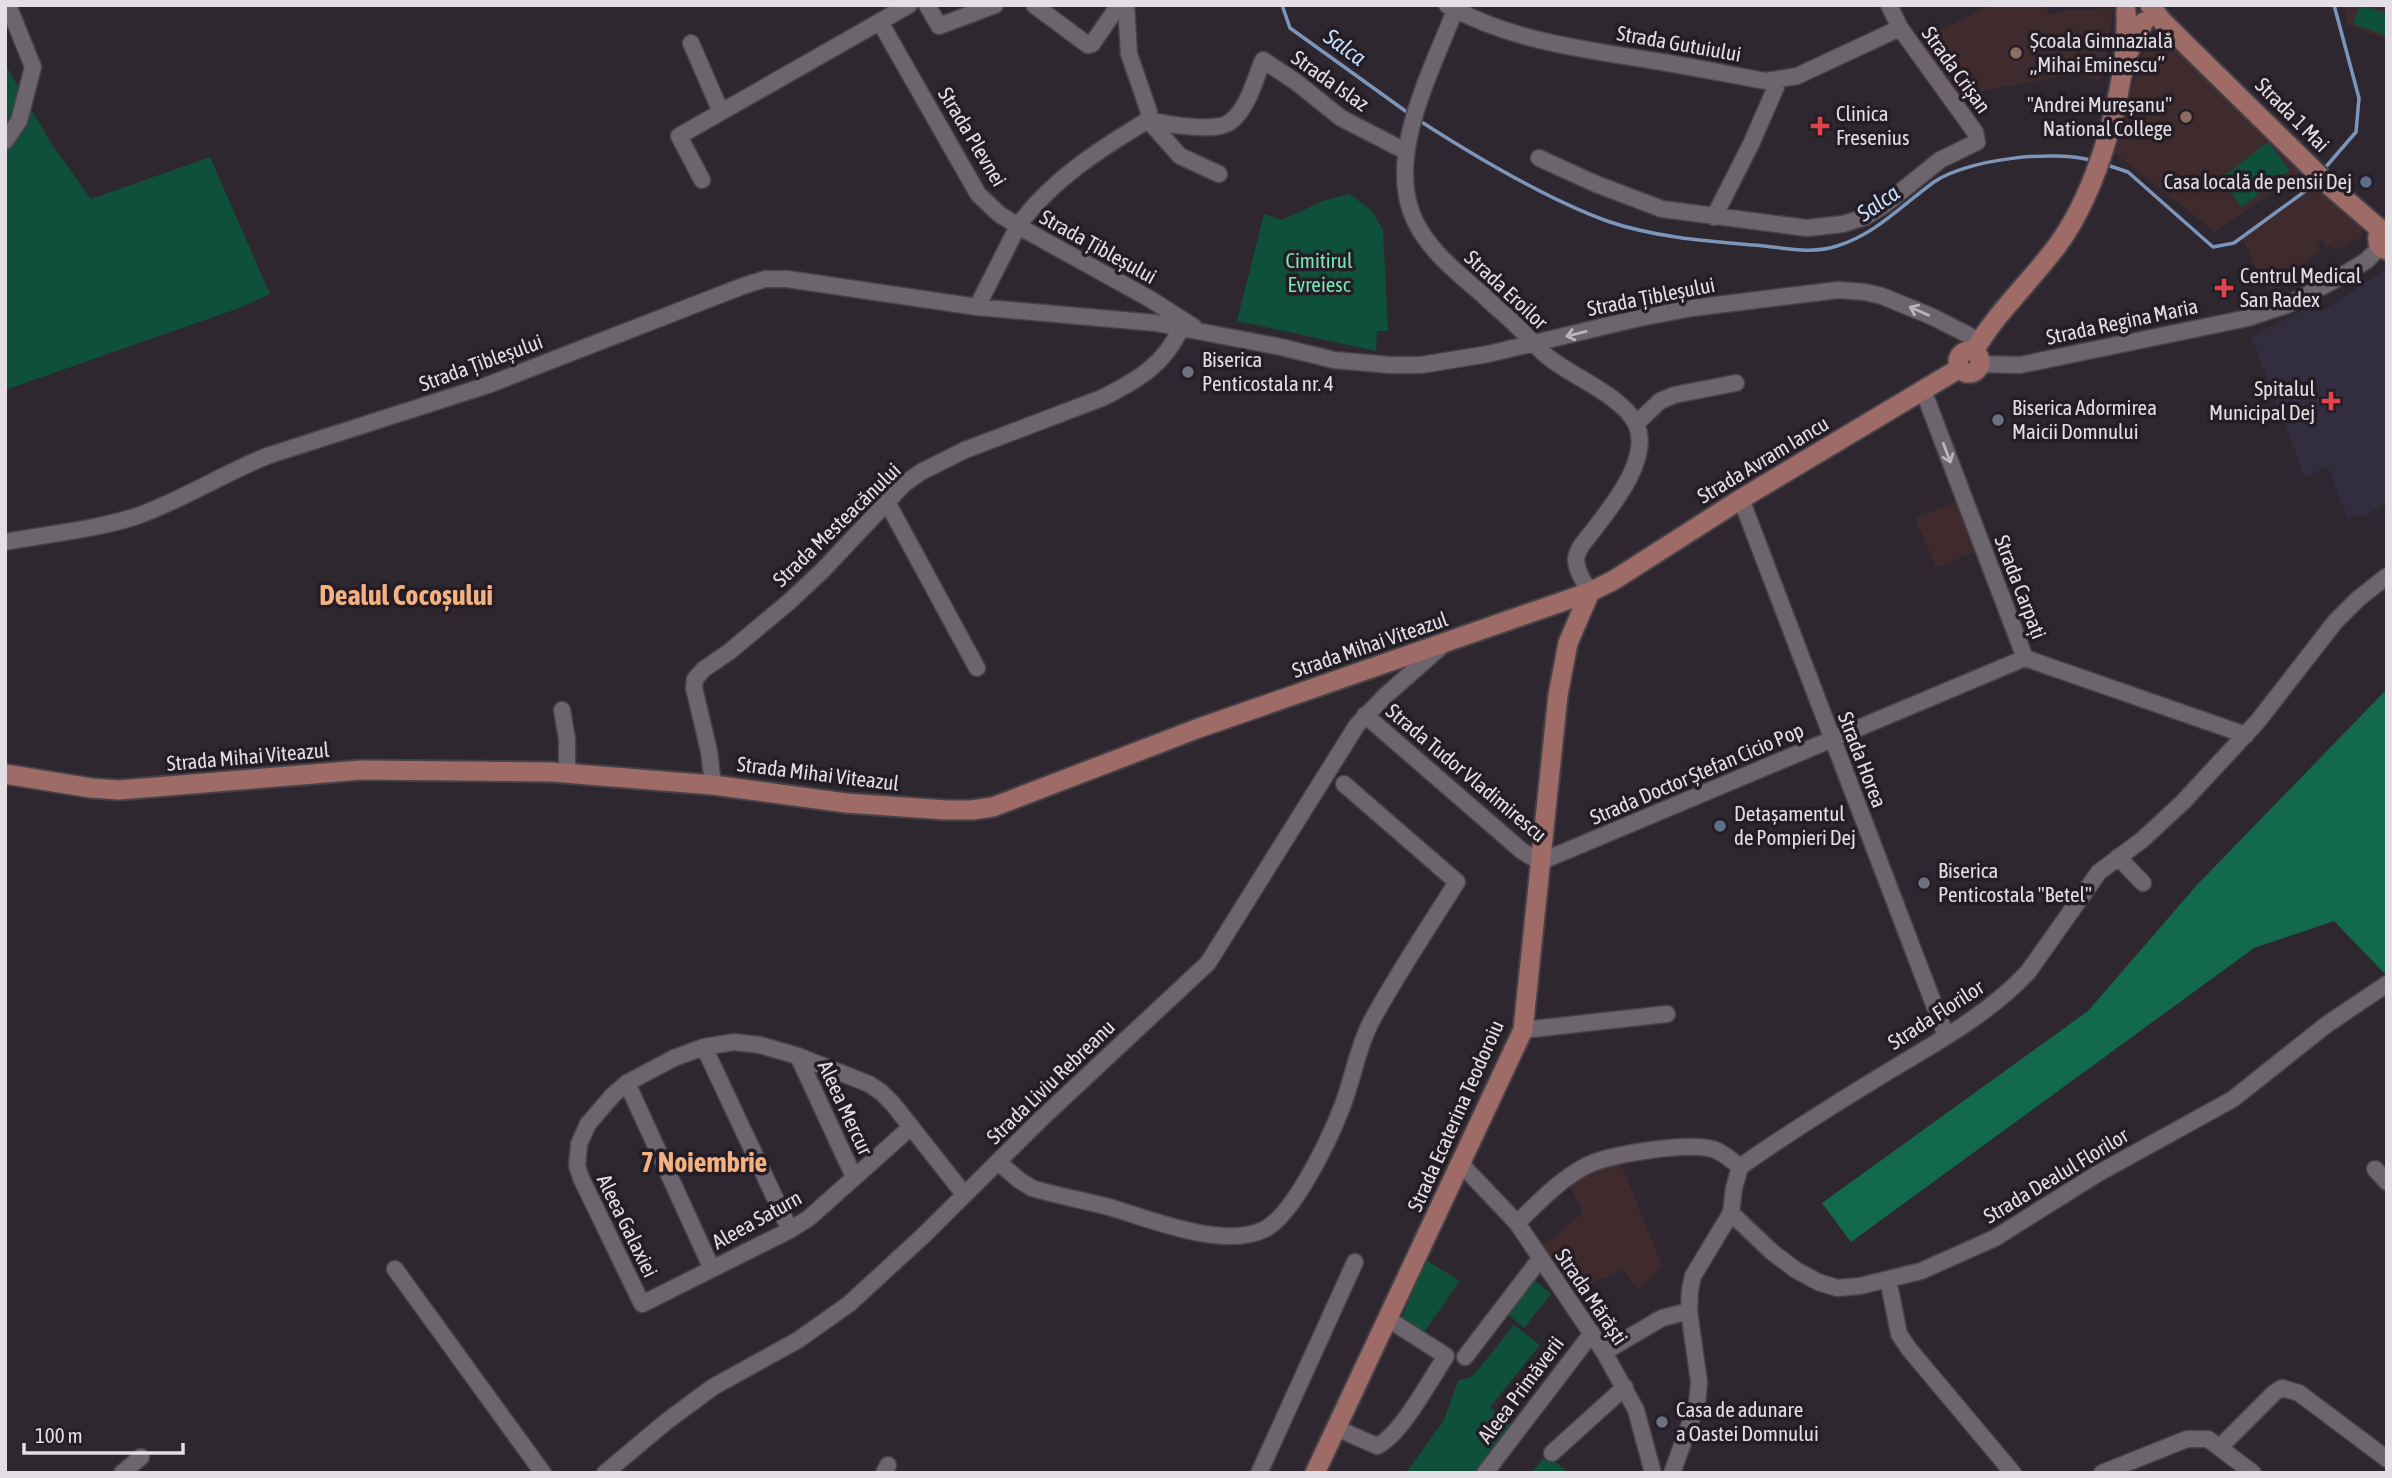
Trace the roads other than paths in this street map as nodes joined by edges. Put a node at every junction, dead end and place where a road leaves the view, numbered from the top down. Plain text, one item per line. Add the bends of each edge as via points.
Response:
1 (8, 5) edge
2 (909, 5) edge
3 (927, 5) edge
4 (995, 5) edge
5 (1034, 5) edge
6 (1119, 5) edge
7 (1126, 5) edge
8 (1889, 5) edge
9 (1451, 7) edge
10 (2127, 7) edge
11 (2147, 14) edge
12 (880, 22) junction
13 (1900, 28) junction
14 (691, 43) dead end
15 (2125, 60) junction
16 (1779, 80) junction
17 (721, 112) junction
18 (1148, 120) junction
19 (5, 141) edge
20 (1405, 151) junction
21 (1539, 158) dead end
22 (1219, 174) dead end
23 (702, 180) dead end
24 (1714, 217) junction
25 (1018, 226) junction
26 (2384, 239) edge
27 (977, 307) junction
28 (1181, 327) junction
29 (1199, 330) junction
30 (1534, 344) junction
31 (1978, 352) junction
32 (1736, 383) dead end
33 (1923, 390) junction
34 (1636, 424) junction
35 (1741, 499) junction
36 (887, 502) junction
37 (5, 542) edge
38 (2387, 576) edge
39 (1590, 592) junction
40 (1446, 643) junction
41 (2025, 658) junction
42 (977, 668) dead end
43 (562, 710) dead end
44 (1366, 715) junction
45 (2246, 735) junction
46 (1832, 740) junction
47 (567, 773) junction
48 (5, 774) edge
49 (1344, 784) dead end
50 (713, 785) junction
51 (2118, 858) junction
52 (1540, 862) junction
53 (2143, 883) dead end
54 (2387, 984) edge
55 (1667, 1014) dead end
56 (1523, 1030) junction
57 (1946, 1036) junction
58 (704, 1047) junction
59 (798, 1055) junction
60 (627, 1083) junction
61 (911, 1127) junction
62 (998, 1162) junction
63 (1461, 1164) junction
64 (1740, 1167) junction
65 (2375, 1169) dead end
66 (854, 1177) junction
67 (2387, 1182) edge
68 (964, 1194) junction
69 (1731, 1213) junction
70 (1517, 1223) junction
71 (790, 1230) junction
72 (1540, 1259) junction
73 (1355, 1262) dead end
74 (394, 1269) dead end
75 (712, 1269) junction
76 (1888, 1279) junction
77 (642, 1304) joint
78 (1689, 1311) junction
79 (1388, 1319) junction
80 (1592, 1333) junction
81 (1604, 1352) junction
82 (1465, 1357) dead end
83 (1625, 1387) junction
84 (1336, 1429) junction
85 (2220, 1447) junction
86 (1552, 1452) dead end
87 (141, 1457) dead end
88 (2387, 1459) edge
89 (2145, 1465) edge
90 (122, 1473) edge
91 (543, 1473) edge
92 (605, 1473) edge
93 (1259, 1473) edge
94 (1315, 1473) edge
95 (1485, 1473) edge
96 (1653, 1473) edge
97 (1672, 1473) edge
98 (2013, 1473) edge
99 (2102, 1473) edge
100 (2253, 1473) edge

1 - 19 street via 33,67 19,121
2 - 12 street
3 - 4 street via 939,26
5 - 6 street via 1090,45
7 - 18 street via 1129,54
8 - 13 street
9 - 16 street, Strada Gutuiului via 1488,25 1574,48
9 - 20 street, Strada Eroilor
10 - 11 main road, Strada 1 Mai via 2131,21 2137,23
10 - 15 main road
11 - 15 main road
11 - 26 main road, Strada 1 Mai via 2172,30
12 - 17 street
12 - 25 street, Strada Plevnei via 978,194
13 - 16 street, Strada Gutuiului
13 - 24 street, Strada Crișan via 1975,132 1977,142 1940,160 1883,206 1843,224 1807,228
14 - 17 street
15 - 31 main road via 2094,177 2067,232
16 - 24 street
17 - 23 street via 679,136
18 - 20 street, Strada Islaz via 1200,126 1230,122 1242,108 1263,60 1341,118
18 - 22 street via 1180,156
18 - 25 street via 1076,168
20 - 30 street, Strada Eroilor via 1404,189 1416,223 1445,262
21 - 24 street, Strada Crișan via 1662,209
25 - 27 street, Strada Țibleșului
25 - 29 street, Strada Țibleșului
26 - 31 street, Strada Regina Maria via 2366,261 2331,282 2287,305 2248,318 2020,365
27 - 28 street, Strada Țibleșului
27 - 37 street, Strada Țibleșului via 765,279 488,385 235,469 135,517
28 - 29 street, Strada Țibleșului
28 - 36 street, Strada Mesteacănului via 1168,353 1134,381 1102,398 951,456 921,472
29 - 30 street, Strada Țibleșului via 1334,360 1390,366 1440,362
31 -> 30 street, Strada Țibleșului via 1922,313 1882,296 1838,290 1692,308
30 - 34 street, Strada Eroilor via 1618,404
31 - 33 main road, Strada Avram Iancu via 1961,354 1960,368
32 - 34 street via 1674,395 1660,401
33 - 35 main road, Strada Avram Iancu
33 -> 41 street, Strada Carpați
34 - 39 street via 1640,444 1636,462 1577,553 1577,568
35 - 39 main road, Strada Avram Iancu
35 - 46 street, Strada Horea
36 - 42 street
36 - 50 street, Strada Mesteacănului via 790,601 695,679
38 - 45 street, Strada Florilor via 2335,622
39 - 40 main road, Strada Mihai Viteazul
39 - 52 main road, Strada Ecaterina Teodoroiu via 1563,666
40 - 44 street, Strada Liviu Rebreanu
40 - 50 main road, Strada Mihai Viteazul via 1199,727 993,807 946,810 846,803
41 - 45 street, Strada Carpați
41 - 46 street, Strada Doctor Ștefan Cicio Pop
43 - 47 street
44 - 52 street, Strada Tudor Vladimirescu
44 - 62 street, Strada Liviu Rebreanu via 1208,963
45 - 51 street, Strada Florilor via 2155,829
46 - 52 street, Strada Doctor Ștefan Cicio Pop
46 - 57 street, Strada Horea
47 - 48 main road, Strada Mihai Viteazul via 361,770 120,790
47 - 50 main road, Strada Mihai Viteazul
49 - 62 street via 1457,882 1371,1021 1342,1106 1298,1196 1277,1221 1247,1235 1197,1231 1032,1188
51 - 53 street
51 - 57 street, Strada Florilor via 2099,872 2014,987
52 - 56 main road, Strada Ecaterina Teodoroiu
54 - 76 street, Strada Dealul Florilor via 2210,1112 2097,1174 1995,1238 1921,1271
55 - 56 street
56 - 63 main road, Strada Ecaterina Teodoroiu
57 - 64 street, Strada Florilor
58 - 59 street, Aleea Galaxiei via 734,1042
58 - 60 street, Aleea Galaxiei
58 - 71 street
59 - 61 street, Aleea Galaxiei via 881,1092
59 - 66 street, Aleea Mercur
60 - 75 street
60 - 77 street, Aleea Galaxiei via 588,1124 579,1144 577,1166
61 - 66 street, Aleea Saturn
61 - 68 street, Aleea Galaxiei
62 - 68 street, Strada Liviu Rebreanu
63 - 70 street, Strada Mărăști
63 - 79 main road, Strada Ecaterina Teodoroiu
64 - 69 street
64 - 70 street via 1706,1147 1611,1158 1581,1168
65 - 67 street
66 - 71 street, Aleea Saturn
68 - 92 street, Strada Liviu Rebreanu via 881,1277 822,1325 713,1387
69 - 76 street, Strada Dealul Florilor via 1772,1252 1818,1282 1837,1288
69 - 78 street via 1693,1276
70 - 72 street, Strada Mărăști
71 - 75 street, Aleea Saturn
72 - 80 street, Strada Mărăști
72 - 82 street
73 - 93 street
74 - 91 street
75 - 77 street, Aleea Saturn
76 - 98 street via 1899,1334
78 - 81 street via 1662,1318
78 - 97 street via 1697,1360 1697,1404
79 - 84 main road, Strada Ecaterina Teodoroiu
79 - 84 street via 1446,1356 1387,1442 1377,1446
80 - 81 street, Strada Mărăști
80 - 95 street, Aleea Primăverii
81 - 83 street, Strada Mărăști
83 - 86 street
83 - 96 street, Strada Mărăști
84 - 94 main road, Strada Ecaterina Teodoroiu
85 - 88 street via 2282,1388 2299,1393
85 - 89 street via 2208,1439 2187,1439
85 - 100 street
87 - 90 street
89 - 99 street

